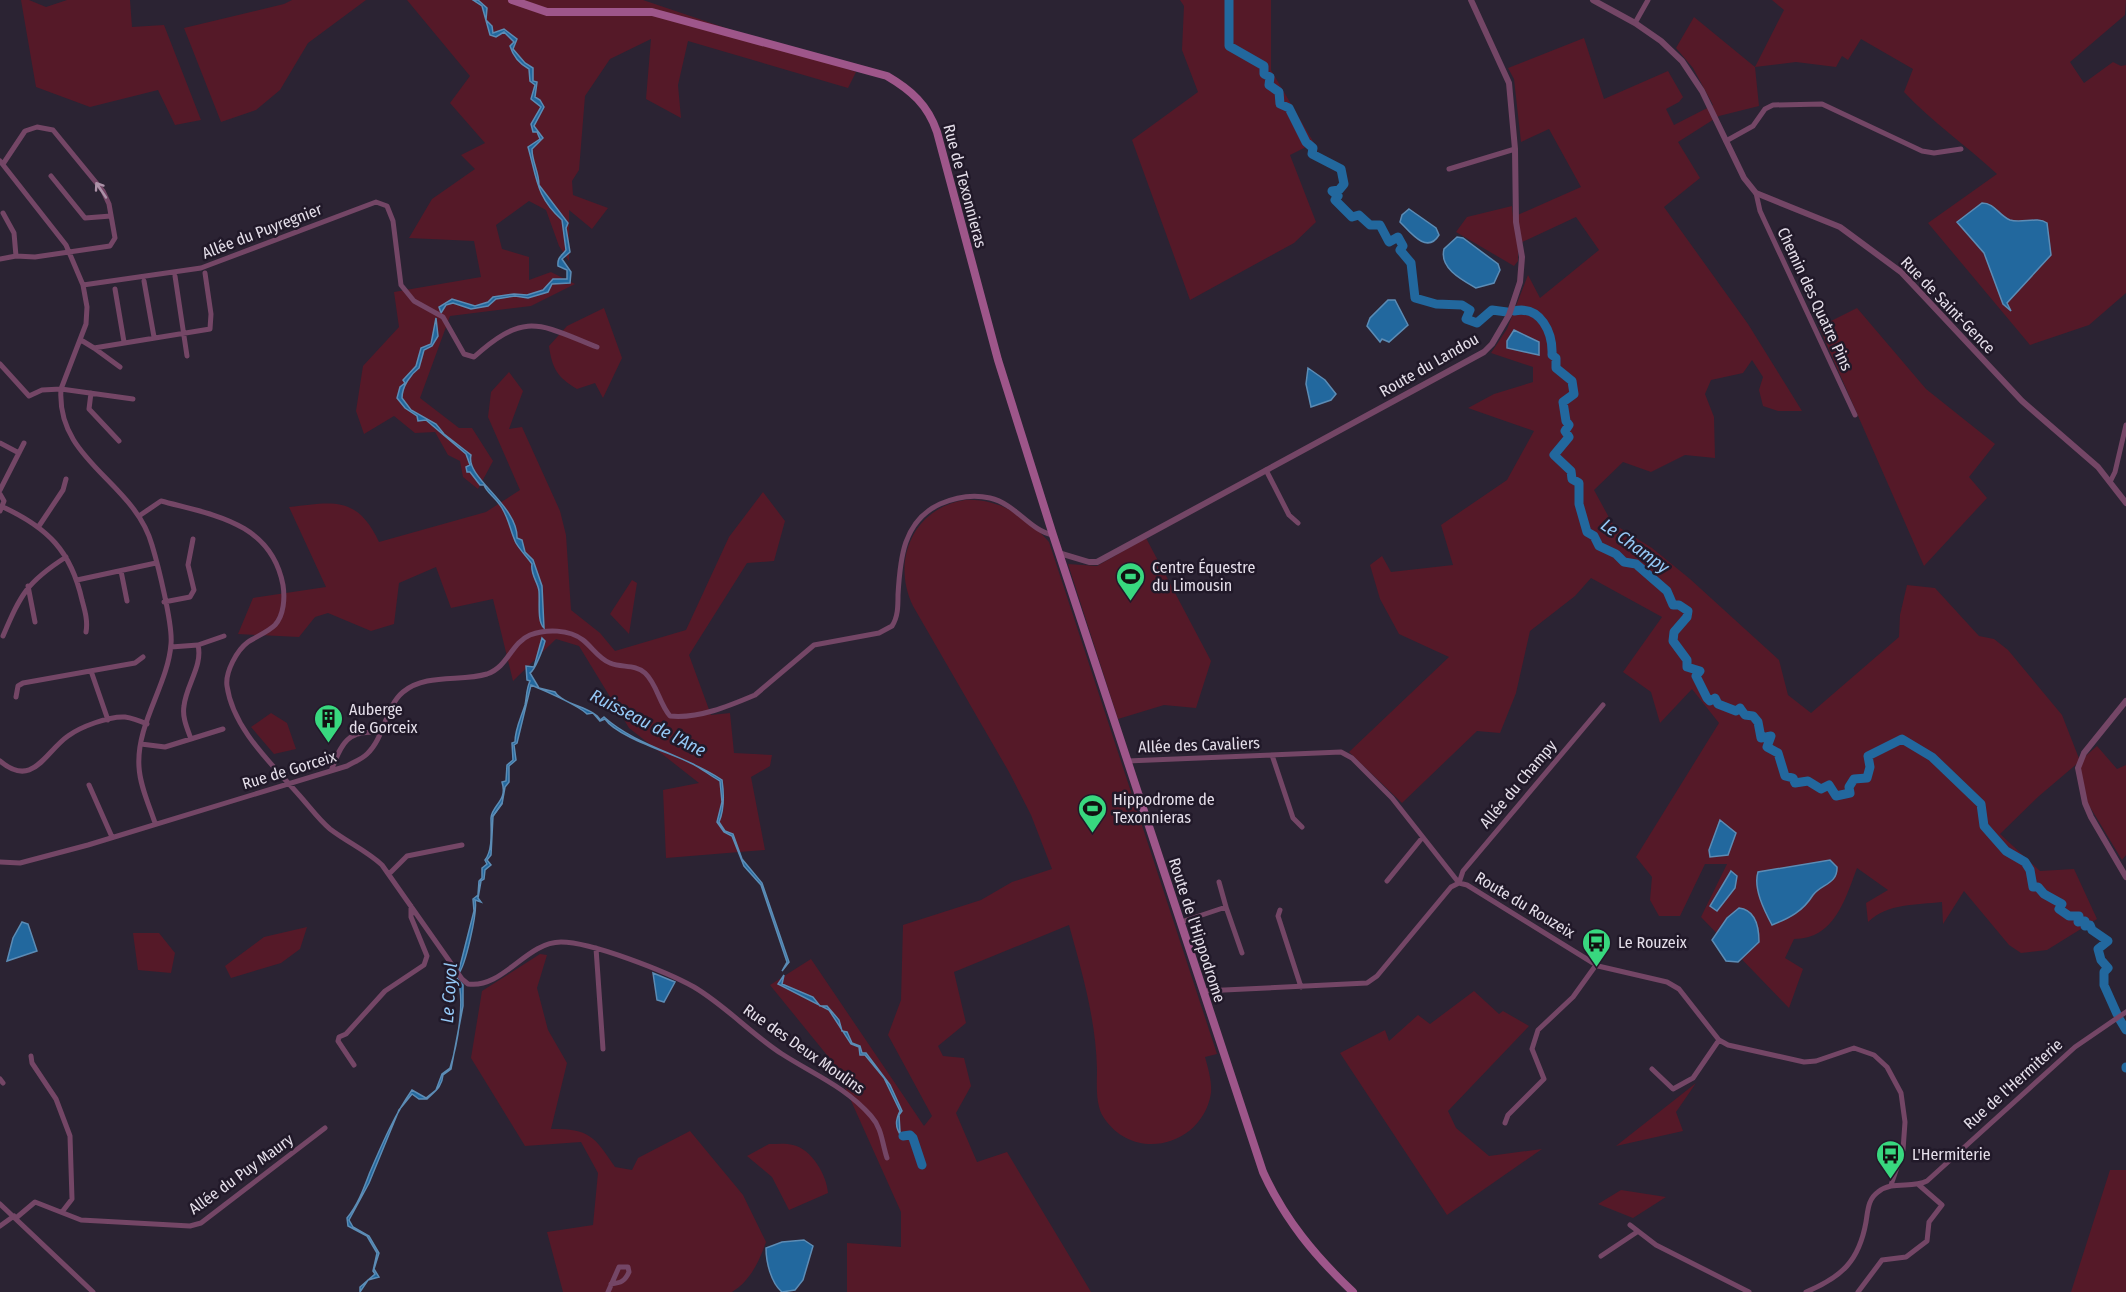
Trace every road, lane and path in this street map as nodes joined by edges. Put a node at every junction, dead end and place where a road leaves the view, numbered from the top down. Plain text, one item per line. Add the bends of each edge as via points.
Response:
1 (512, 0) edge
2 (1471, 0) edge
3 (1593, 0) edge
4 (1648, 0) edge
5 (1635, 23) junction
6 (1726, 141) junction
7 (1515, 149) junction
8 (1961, 149) dead end
9 (2, 162) edge
10 (1449, 169) dead end
11 (51, 176) dead end
12 (1756, 193) junction
13 (3, 213) dead end
14 (111, 216) junction
15 (70, 252) junction
16 (16, 256) junction
17 (0, 259) edge
18 (205, 273) dead end
19 (175, 276) dead end
20 (144, 281) dead end
21 (83, 285) junction
22 (115, 289) dead end
23 (183, 334) junction
24 (154, 337) junction
25 (81, 340) junction
26 (124, 342) junction
27 (597, 347) dead end
28 (94, 348) junction
29 (187, 356) dead end
30 (0, 364) edge
31 (120, 367) dead end
32 (61, 389) junction
33 (91, 393) junction
34 (133, 399) dead end
35 (1855, 415) dead end
36 (2126, 425) edge
37 (119, 441) dead end
38 (0, 443) edge
39 (24, 443) dead end
40 (19, 453) junction
41 (1266, 470) junction
42 (66, 479) dead end
43 (2110, 482) junction
44 (0, 492) edge
45 (2126, 503) edge
46 (2, 509) edge
47 (139, 516) junction
48 (1298, 523) dead end
49 (39, 526) junction
50 (1053, 536) junction
51 (193, 539) dead end
52 (1059, 553) junction
53 (66, 557) junction
54 (156, 563) junction
55 (121, 571) junction
56 (78, 580) junction
57 (28, 586) junction
58 (127, 601) dead end
59 (164, 602) junction
60 (36, 622) dead end
61 (86, 632) dead end
62 (3, 636) dead end
63 (224, 636) dead end
64 (198, 645) junction
65 (171, 647) junction
66 (143, 657) dead end
67 (91, 671) junction
68 (16, 697) dead end
69 (2126, 701) edge
70 (1603, 705) dead end
71 (108, 720) junction
72 (147, 724) junction
73 (223, 729) dead end
74 (380, 733) junction
75 (191, 739) junction
76 (141, 744) junction
77 (1272, 755) junction
78 (0, 761) edge
79 (1126, 761) junction
80 (331, 771) junction
81 (290, 784) junction
82 (89, 785) dead end
83 (155, 824) junction
84 (1302, 827) dead end
85 (112, 837) junction
86 (1422, 838) junction
87 (462, 845) dead end
88 (0, 862) edge
89 (389, 874) junction
90 (2126, 877) edge
91 (1387, 881) dead end
92 (1219, 882) dead end
93 (1459, 883) junction
94 (411, 905) junction
95 (1227, 907) junction
96 (1280, 910) dead end
97 (1181, 922) junction
98 (596, 948) junction
99 (1242, 953) dead end
100 (1596, 965) junction
101 (1301, 987) junction
102 (1203, 991) junction
103 (2126, 1012) edge
104 (1719, 1040) junction
105 (603, 1049) dead end
106 (31, 1056) dead end
107 (354, 1065) dead end
108 (1652, 1069) dead end
109 (1505, 1123) dead end
110 (325, 1128) dead end
111 (887, 1158) dead end
112 (1891, 1185) junction
113 (1919, 1185) junction
114 (0, 1203) edge
115 (62, 1212) junction
116 (15, 1217) junction
117 (1630, 1225) dead end
118 (0, 1226) edge
119 (1637, 1232) junction
120 (1601, 1256) dead end
121 (612, 1284) dead end
122 (93, 1292) edge
123 (608, 1292) edge
124 (1353, 1292) edge
125 (1749, 1292) edge
126 (1806, 1292) edge
127 (1858, 1292) edge

1 - 50 main road, Rue de Texonnieras via 548,12 652,12 887,76 908,88 925,106 937,132 998,360
2 - 7 street, Route du Landou via 1508,76
3 - 5 street
4 - 5 street
5 - 6 street via 1682,61 1702,91
6 - 8 street via 1753,126 1765,109 1773,105 1808,102 1822,104 1922,151
6 - 12 street
7 - 10 street
7 - 41 street, Route du Landou via 1516,222 1522,271 1509,315 1492,344 1484,352
14 -> 9 street via 103,191 53,130 37,127 25,131
9 - 15 street
11 - 14 street via 85,218
12 - 35 street, Chemin des Quatre Pins via 1760,211
12 - 43 street, Rue de Saint-Gence via 1840,227 1901,272 2022,401
13 - 16 street via 14,233
14 - 15 street via 115,238 110,246
15 - 16 street
15 - 21 street
16 - 17 street
18 - 23 street via 210,329
19 - 23 street
20 - 24 street
21 - 25 street via 87,307
21 - 27 street, Allée du Puyregnier via 201,268 376,202 387,206 393,221 401,285 414,301 443,317 464,354 474,357 498,336 532,325
22 - 26 street
23 - 24 street
23 - 29 street
24 - 26 street
25 - 28 street
25 - 32 street
26 - 28 street
28 - 31 street
30 - 32 street via 28,396
32 - 33 street
32 - 47 street via 63,421 73,442
33 - 34 street
33 - 37 street via 89,409
36 - 43 street
38 - 40 street
39 - 40 street
40 - 44 street
41 - 48 street via 1289,515
41 - 52 street, Route du Landou via 1096,562
42 - 49 street
43 - 45 street, Rue de Saint-Gence
44 - 46 street
46 - 49 street
47 - 54 street
47 - 81 street, Rue des Deux Moulins via 161,501 238,522 262,542 274,559 285,593 282,610 276,624 244,645 232,664 227,684 247,734
49 - 53 street
50 - 52 main road, Rue de Texonnieras
50 - 74 street, Rue de Gorceix via 1003,502 990,498 966,496 934,507 914,526 904,543 897,615 892,626 879,633 814,645 754,695 686,718 670,716 645,673 636,667 610,663 581,638 561,631 528,636 495,671 417,684 405,690 395,700
51 - 59 street via 188,565 194,590 190,597
52 - 79 main road, Route de l'Hippodrome
53 - 56 street
53 - 57 street
54 - 55 street
54 - 59 street
55 - 56 street
55 - 58 street
56 - 61 street
57 - 60 street
57 - 62 street
59 - 65 street
63 - 64 street
64 - 65 street
64 - 75 street via 200,654 183,706
65 - 72 street
66 - 67 street via 135,663
67 - 68 street via 23,683 18,686
67 - 71 street
69 - 90 street via 2084,753 2078,768 2091,817
70 - 93 street, Allée du Champy via 1463,871
71 - 72 street via 121,717
71 - 78 street via 70,735 30,770 19,771
72 - 76 street
73 - 75 street
74 - 80 street, Rue de Gorceix via 367,754
74 - 80 street via 362,730 355,734 339,750
75 - 76 street via 165,747
76 - 83 street via 139,768
77 - 79 street, Allée des Cavaliers
77 - 84 street, Allée des Cavaliers via 1293,818
77 - 86 street, Allée des Cavaliers via 1341,753 1352,758 1392,798
79 - 97 main road, Route de l'Hippodrome
80 - 81 street, Rue de Gorceix
81 - 83 street, Rue de Gorceix
81 - 89 street, Rue des Deux Moulins via 327,827 371,855
82 - 85 street
83 - 85 street, Rue de Gorceix
85 - 88 street, Rue de Gorceix via 20,863
86 - 91 street
86 - 93 street, Allée des Cavaliers
87 - 89 street via 407,856
89 - 94 street, Rue des Deux Moulins
92 - 95 street
93 - 100 street, Route du Rouzeix
93 - 101 street, Route du Rouzeix via 1451,887 1367,983
94 - 98 street, Rue des Deux Moulins via 456,973 468,984 485,983 541,946 554,943
94 - 107 street via 411,917 427,956 424,965 385,991 339,1037
95 - 97 street
95 - 99 street
96 - 101 street via 1278,916
97 - 102 main road, Route de l'Hippodrome
98 - 105 street
98 - 111 street, Rue des Deux Moulins via 694,987 783,1054 856,1099 880,1131
100 - 104 street, Route du Rouzeix via 1667,982 1679,989
100 - 109 street via 1573,997 1538,1030 1532,1049 1544,1079 1508,1115
101 - 102 street, Route du Rouzeix
102 - 124 main road, Route de l'Hippodrome via 1232,1084 1273,1193 1306,1244
103 - 113 street, Rue de l'Hermiterie via 2075,1047 1927,1182
104 - 108 street via 1693,1078 1673,1089
104 - 112 street via 1804,1062 1854,1048 1874,1054 1895,1080 1904,1107 1904,1150
106 - 115 street via 56,1099 70,1136 72,1199
110 - 115 street, Allée du Puy Maury via 201,1223 190,1226 81,1220
112 - 113 street
112 - 126 street via 1871,1200 1863,1237 1848,1266
113 - 127 street via 1942,1206 1929,1222 1927,1241 1906,1257 1882,1260
114 - 116 street
115 - 116 street, Allée du Puy Maury via 35,1202
116 - 118 street
116 - 122 street
117 - 119 street
119 - 120 street
119 - 125 street via 1683,1261
121 - 123 street

